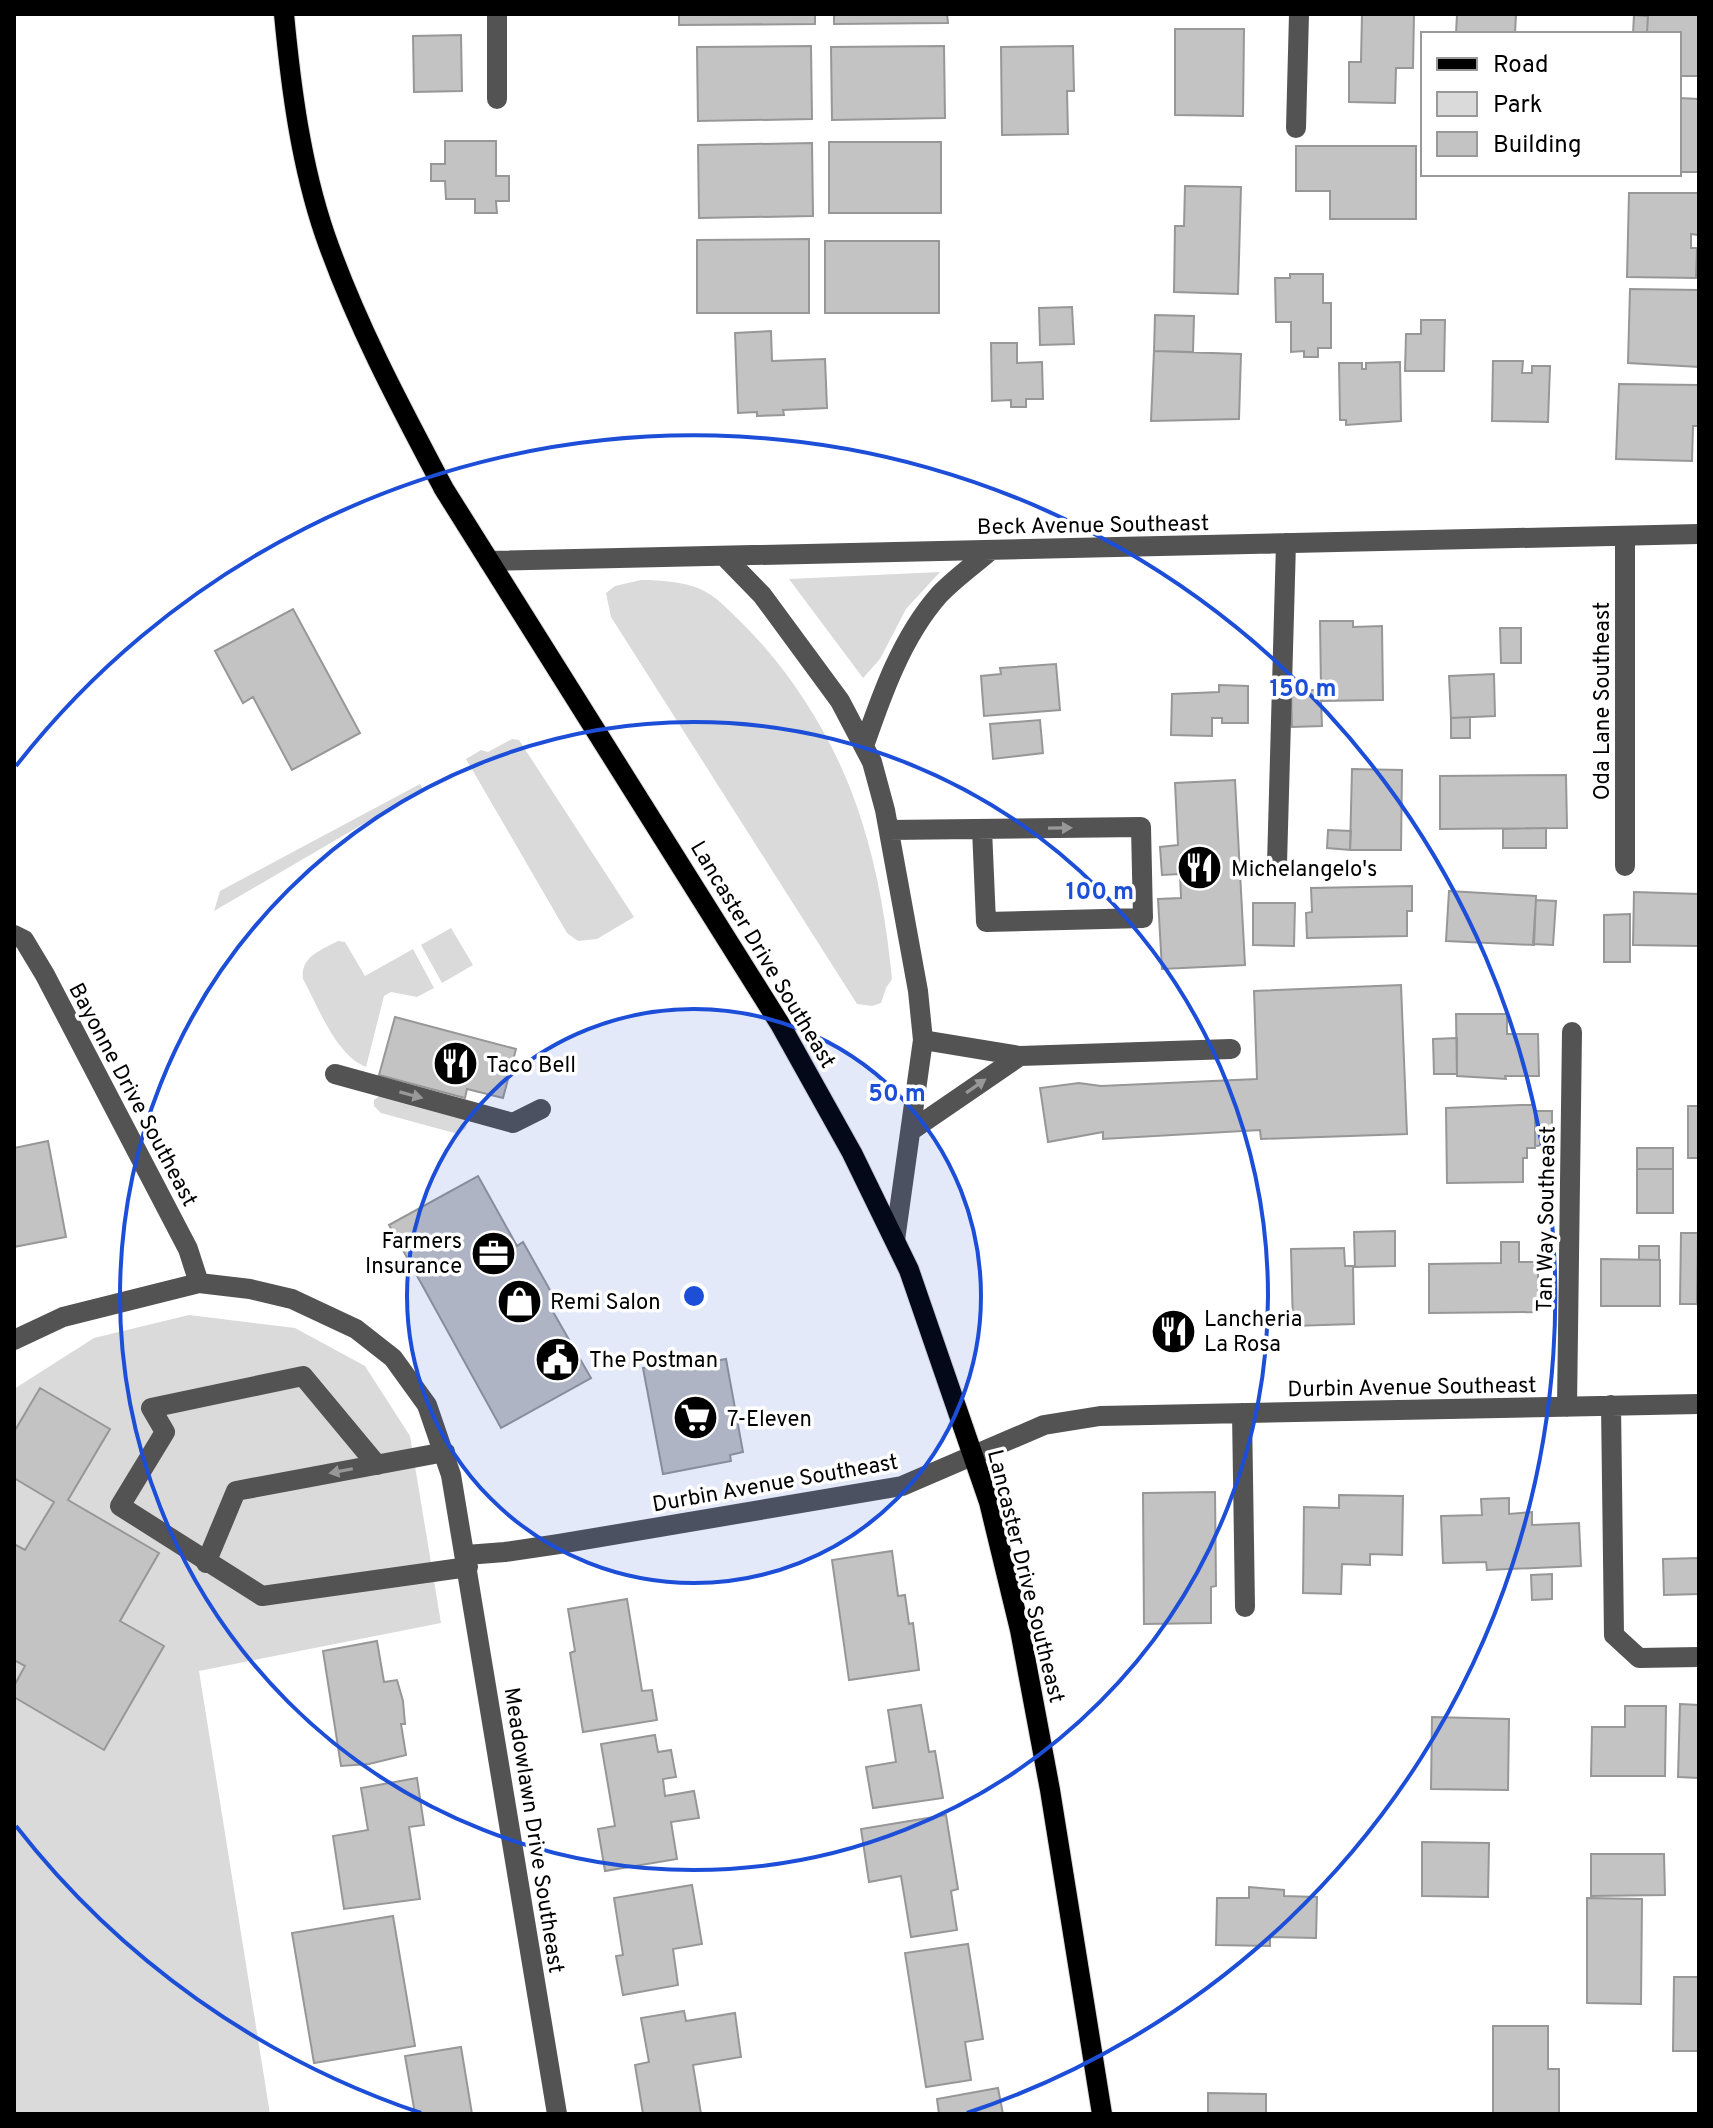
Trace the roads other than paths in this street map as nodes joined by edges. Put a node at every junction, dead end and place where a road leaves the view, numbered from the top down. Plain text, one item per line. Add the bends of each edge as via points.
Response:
1 (284, 14) edge
2 (497, 14) edge
3 (1299, 14) edge
4 (497, 99) dead end
5 (1296, 128) dead end
6 (1699, 534) edge
7 (1625, 536) junction
8 (1286, 543) junction
9 (991, 550) junction
10 (724, 556) junction
11 (489, 561) junction
12 (864, 746) junction
13 (982, 829) junction
14 (889, 830) junction
15 (1277, 864) dead end
16 (1625, 866) dead end
17 (14, 935) edge
18 (1572, 1032) dead end
19 (923, 1040) junction
20 (1231, 1049) dead end
21 (1020, 1056) junction
22 (335, 1074) dead end
23 (541, 1109) dead end
24 (912, 1130) junction
25 (895, 1240) junction
26 (199, 1283) junction
27 (14, 1340) edge
28 (1699, 1404) edge
29 (1611, 1405) junction
30 (1567, 1407) junction
31 (1242, 1413) junction
32 (445, 1452) junction
33 (974, 1456) junction
34 (377, 1465) junction
35 (467, 1561) junction
36 (206, 1563) junction
37 (1245, 1607) dead end
38 (1699, 1657) edge
39 (557, 2114) edge
40 (1102, 2114) edge

1 - 11 main road, Lancaster Drive Southeast via 309,173 330,248 399,403
2 - 4 street
3 - 5 street
6 - 7 street, Beck Avenue Southeast
7 - 8 street, Beck Avenue Southeast
7 - 16 street, Oda Lane Southeast
8 - 9 street, Beck Avenue Southeast
8 - 15 street
9 - 10 street, Beck Avenue Southeast
9 - 12 street via 940,595 916,627
10 - 11 street, Beck Avenue Southeast
10 - 12 street via 762,595 840,701
11 - 25 main road, Lancaster Drive Southeast via 780,1024
12 - 14 street
13 -> 13 street via 1141,827 1143,918 986,922
13 - 14 street
14 - 19 street
17 - 26 street, Bayonne Drive Southeast via 24,940 45,975 188,1249
18 - 30 street, Tan Way Southeast
19 - 21 street
19 - 24 street
20 - 21 street
24 -> 21 street
22 -> 23 street via 513,1123
24 - 25 street
25 - 33 main road, Lancaster Drive Southeast
26 - 27 street via 63,1317
26 - 32 street via 292,1299 356,1329 393,1358 417,1388
28 - 29 street, Durbin Avenue Southeast
29 - 30 street, Durbin Avenue Southeast
29 - 38 street via 1614,1635 1639,1658
30 - 31 street, Durbin Avenue Southeast
31 - 33 street, Durbin Avenue Southeast via 1100,1416 1044,1425
31 - 37 street
32 - 34 street
32 - 35 street
33 - 35 street, Durbin Avenue Southeast via 902,1486
33 - 40 main road, Lancaster Drive Southeast via 1020,1630
34 -> 36 street via 236,1491
34 - 36 street, Durbin Avenue Southeast via 303,1376 151,1408 165,1432 120,1506
35 - 36 street, Durbin Avenue Southeast via 262,1596
35 - 39 street, Meadowlawn Drive Southeast

